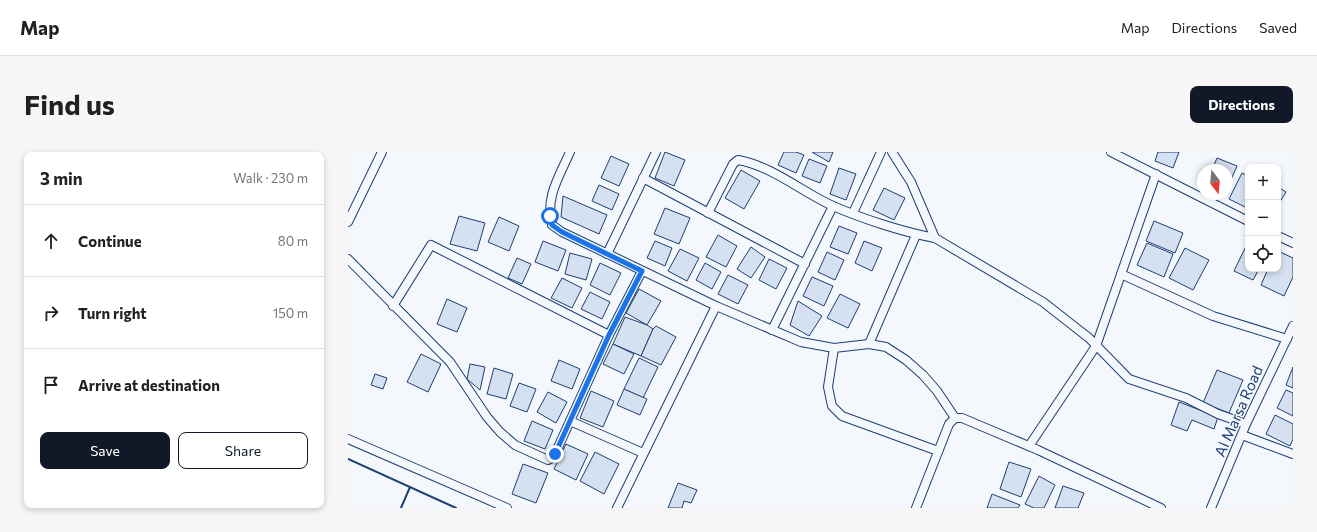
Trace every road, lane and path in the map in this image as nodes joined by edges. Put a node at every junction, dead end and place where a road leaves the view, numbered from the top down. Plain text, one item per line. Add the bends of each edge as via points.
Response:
1 (382, 152) edge
2 (570, 152) edge
3 (656, 152) edge
4 (881, 152) edge
5 (892, 152) edge
6 (1111, 152) edge
7 (1156, 174) junction
8 (643, 178) junction
9 (834, 206) junction
10 (708, 213) junction
11 (853, 213) junction
12 (1245, 219) edge
13 (348, 222) edge
14 (916, 235) junction
15 (1281, 237) edge
16 (935, 238) junction
17 (1293, 243) edge
18 (607, 254) junction
19 (348, 259) edge
20 (805, 264) junction
21 (642, 271) junction
22 (1121, 274) junction
23 (393, 306) junction
24 (716, 306) junction
25 (1293, 326) edge
26 (772, 330) junction
27 (609, 335) junction
28 (1287, 339) junction
29 (869, 344) junction
30 (1096, 346) junction
31 (834, 348) junction
32 (955, 418) junction
33 (570, 421) junction
34 (1246, 424) junction
35 (1242, 435) junction
36 (348, 439) edge
37 (1029, 446) junction
38 (938, 451) junction
39 (643, 453) junction
40 (1293, 454) edge
41 (918, 507) edge
42 (507, 508) edge
43 (617, 508) edge
44 (1161, 508) edge
45 (1211, 508) edge

1 - 13 street
2 - 18 street via 550,200 552,225
3 - 8 street
4 - 11 street
5 - 16 street via 911,182
6 - 7 street
7 - 12 street
7 - 22 street
8 - 10 street
8 - 18 street
9 - 10 street via 776,175 746,161 738,160 733,164
9 - 11 street
9 - 20 street
10 - 20 street
11 - 14 street
14 - 16 street
14 - 29 street
15 - 17 street
16 - 30 street via 1044,302
18 - 21 street
19 - 23 street
20 - 26 street
21 - 24 street
21 - 27 street
22 - 28 street via 1213,316
22 - 30 street
23 - 27 street via 431,246
23 - 33 street via 450,362 487,417 515,445 548,460 552,458
24 - 26 street
24 - 39 street
25 - 28 street, Al Marsa Road
26 - 31 street via 801,342
27 - 33 street
28 - 34 street, Al Marsa Road
29 - 31 street
29 - 32 street via 886,347 906,360 933,386
30 - 34 street via 1129,380 1186,398
30 - 37 street
31 - 38 street via 828,387 832,406 842,416
32 - 37 street via 962,418
32 - 38 street via 949,424
33 - 39 street
34 - 35 street, Al Marsa Road
35 - 40 street
35 - 45 street, Al Marsa Road
36 - 42 street
37 - 44 street
38 - 41 street
39 - 43 street

